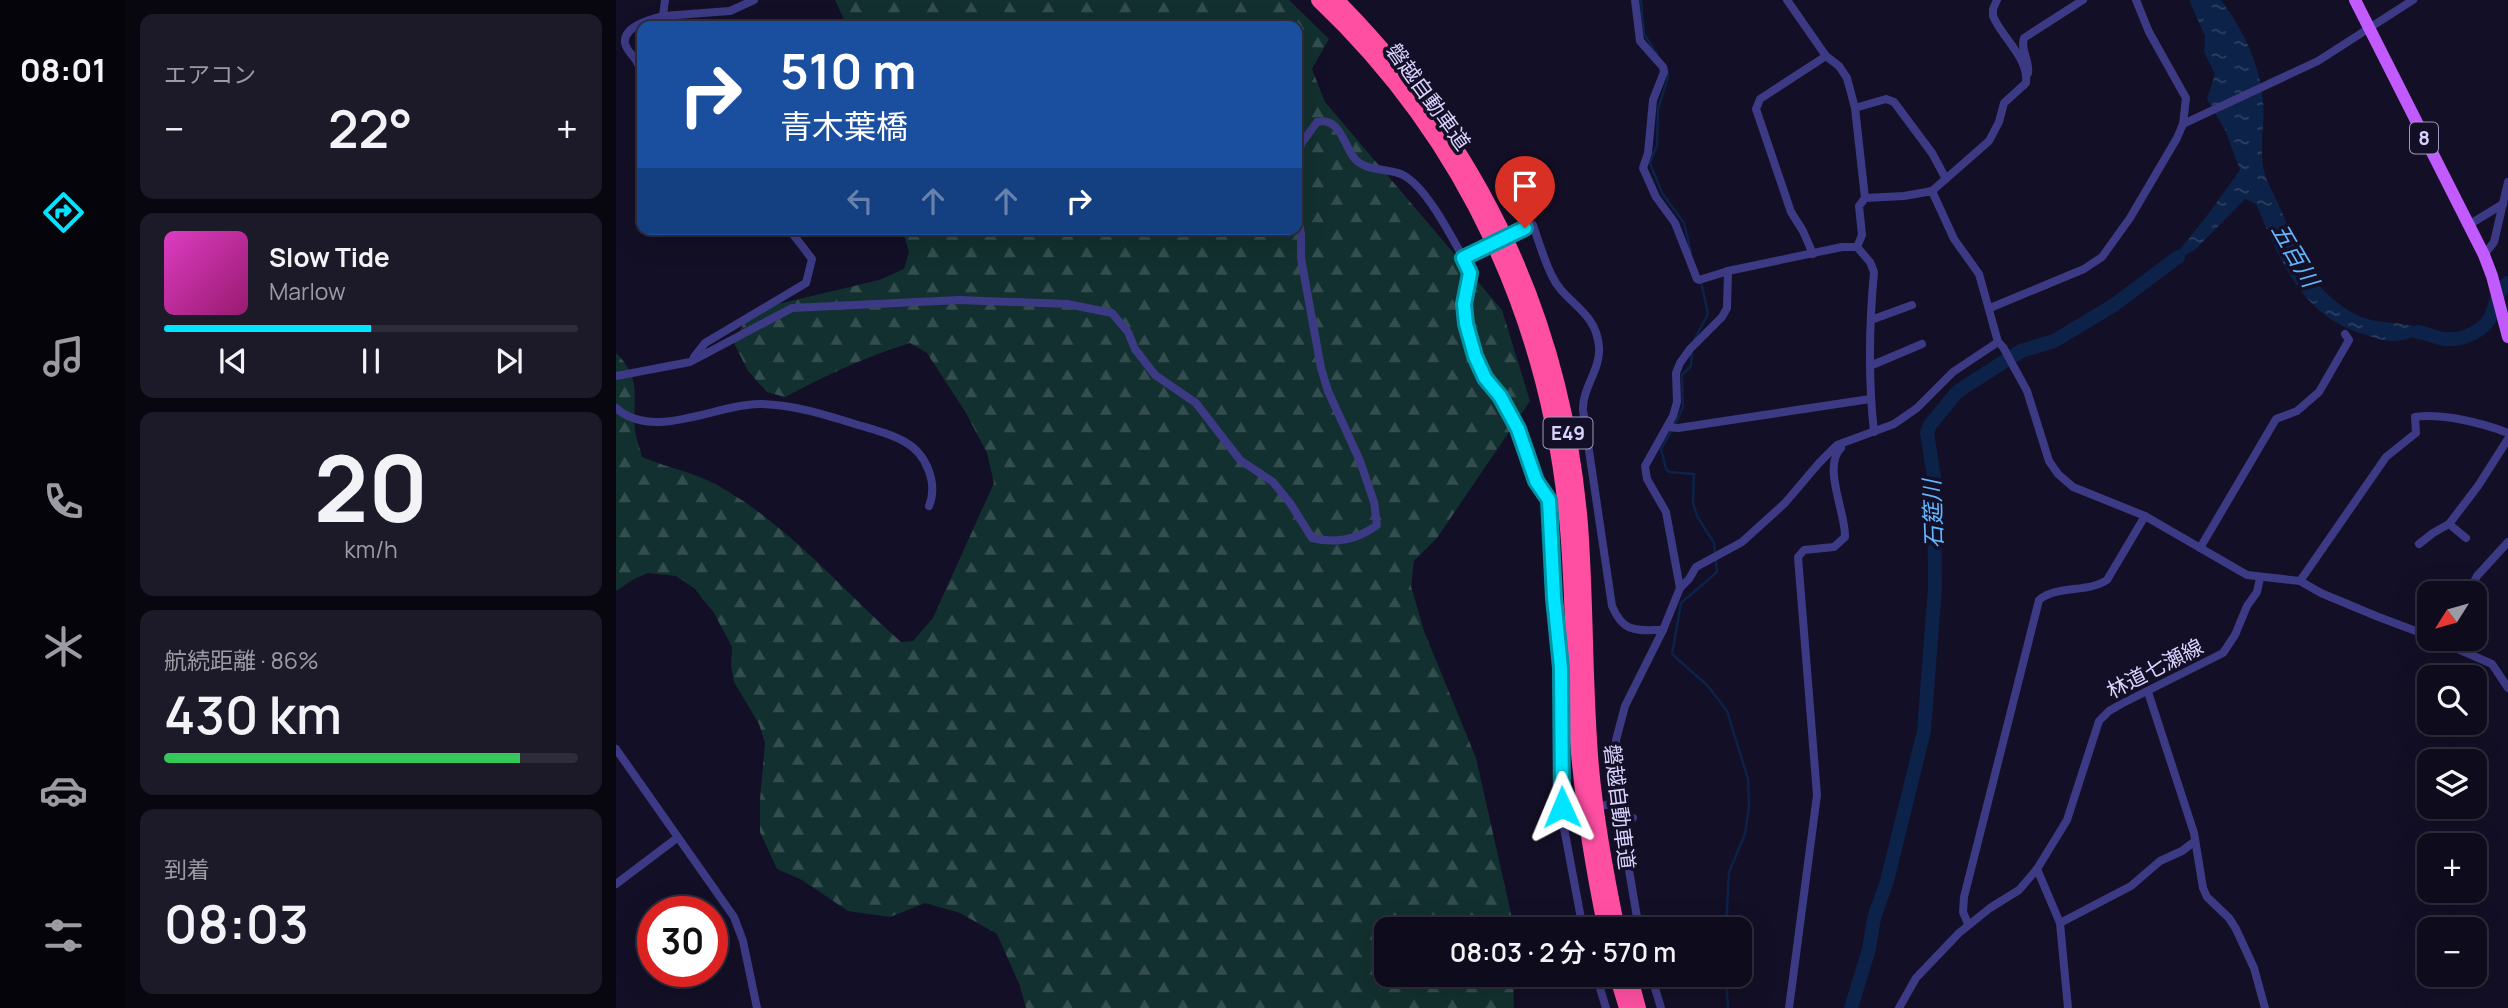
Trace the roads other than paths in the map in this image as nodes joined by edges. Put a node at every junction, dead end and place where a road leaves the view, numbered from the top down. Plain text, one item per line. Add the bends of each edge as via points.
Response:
1 (665, 0) edge
2 (754, 0) edge
3 (1319, 0) edge
4 (1336, 0) edge
5 (1645, 0) edge
6 (1787, 0) edge
7 (1997, 0) edge
8 (2083, 0) edge
9 (2136, 0) edge
10 (2355, 0) edge
11 (2413, 0) edge
12 (1635, 3) edge
13 (663, 16) junction
14 (645, 21) edge
15 (637, 26) edge
16 (2369, 26) junction
17 (1826, 56) junction
18 (637, 63) edge
19 (2026, 75) junction
20 (1855, 108) junction
21 (2183, 124) junction
22 (1302, 142) edge
23 (1946, 179) junction
24 (2508, 182) edge
25 (1932, 191) junction
26 (1865, 198) junction
27 (2503, 204) junction
28 (2468, 226) junction
29 (794, 235) edge
30 (1301, 235) edge
31 (1857, 247) junction
32 (1813, 254) junction
33 (2484, 255) junction
34 (1466, 256) junction
35 (1728, 271) junction
36 (1912, 305) dead end
37 (1990, 308) junction
38 (1871, 320) junction
39 (2507, 332) edge
40 (2345, 334) dead end
41 (1922, 344) dead end
42 (2001, 344) junction
43 (690, 362) junction
44 (1870, 366) junction
45 (616, 376) edge
46 (1870, 400) junction
47 (616, 408) edge
48 (1668, 427) junction
49 (1874, 432) junction
50 (2508, 433) edge
51 (2508, 439) edge
52 (1847, 440) junction
53 (929, 506) dead end
54 (2145, 516) junction
55 (2449, 524) junction
56 (2466, 538) dead end
57 (2508, 542) edge
58 (2419, 544) dead end
59 (2200, 548) junction
60 (2260, 578) junction
61 (2300, 581) junction
62 (2474, 581) edge
63 (1679, 588) junction
64 (1663, 630) junction
65 (2417, 631) edge
66 (2465, 651) edge
67 (2508, 688) edge
68 (2148, 692) junction
69 (616, 748) edge
70 (1618, 803) junction
71 (1606, 805) dead end
72 (1574, 810) dead end
73 (1562, 812) junction
74 (1620, 817) junction
75 (1633, 818) dead end
76 (677, 838) junction
77 (2195, 841) junction
78 (2037, 869) junction
79 (616, 884) edge
80 (1581, 917) edge
81 (1604, 917) edge
82 (1614, 917) edge
83 (1637, 917) edge
84 (2060, 923) junction
85 (1968, 924) junction
86 (1600, 987) edge
87 (1621, 987) edge
88 (1633, 987) edge
89 (1655, 987) edge
90 (757, 1008) edge
91 (1606, 1008) edge
92 (1627, 1008) edge
93 (1639, 1008) edge
94 (1661, 1008) edge
95 (1789, 1008) edge
96 (1899, 1008) edge
97 (2068, 1008) edge
98 (2265, 1008) edge

1 - 13 street
2 - 13 street via 730,11
3 - 81 highway, 磐越自動車道 / E49 via 1394,81 1445,152 1506,268 1537,354 1562,472 1580,770
4 - 82 highway, 磐越自動車道 / E49 via 1403,73 1468,166 1517,263 1548,350 1576,488 1591,766
5 - 12 street
6 - 17 street
7 - 19 street via 1992,12 1995,21
8 - 19 street via 2024,38 2029,65
9 - 21 street via 2186,98
10 - 16 main road, 8
11 - 16 street
12 - 35 street via 1640,41 1664,72 1653,100 1643,168 1675,223 1697,279
13 - 14 street
15 - 18 street via 625,40
16 - 21 street via 2318,61
16 - 28 main road, 8
17 - 20 street via 1844,72
17 - 32 street via 1763,97 1756,109 1791,212
19 - 23 street via 2025,85 2004,103 1989,141
20 - 23 street via 1886,99 1894,102
20 - 26 street
21 - 37 street via 2130,218 2102,257
22 - 34 street via 1317,122 1327,121 1341,133 1361,164 1391,170 1415,183
23 - 25 street
24 - 27 street
25 - 26 street
25 - 37 street via 1954,239 1979,274
26 - 31 street via 1858,206 1861,235
27 - 28 street
27 - 33 street via 2494,242
28 - 33 main road, 8
29 - 43 street via 812,259 806,283 705,343
30 - 43 street via 1321,368 1374,502 1377,525 1351,539 1312,538 1273,482 1240,460 1196,403 1154,375 1112,313 1067,304 971,300 792,308
31 - 32 street
31 - 38 street via 1874,269
32 - 35 street
33 - 39 main road, 8
34 - 64 street, bridge via 1533,225 1551,275 1590,321 1599,350 1583,403 1612,606 1627,628
34 - 73 street via 1470,273 1464,304 1475,356 1518,429 1536,481 1549,500 1561,668
35 - 48 street via 1727,308 1680,363 1677,402
36 - 38 street
37 - 42 street
38 - 44 street
40 - 59 street via 2349,340 2323,386 2304,406 2276,419
41 - 44 street
42 - 49 street via 1953,372 1894,424
42 - 54 street via 2021,380 2047,456 2058,474 2079,490
43 - 45 street
44 - 46 street
46 - 48 street
46 - 49 street
47 - 53 street via 633,418 655,421 691,418 748,404 813,410 907,443 928,469 933,485
48 - 63 street via 1645,470 1666,512
49 - 52 street
50 - 61 street via 2440,416 2415,417 2416,433 2386,457
51 - 55 street
52 - 63 street via 1826,455 1785,503 1742,542 1696,567
52 - 95 street via 1836,453 1833,466 1844,537 1837,545 1806,550 1798,557 1817,795
54 - 59 street
54 - 85 street via 2107,580 2039,600 1964,897
55 - 56 street
55 - 58 street
57 - 62 street
59 - 60 street via 2238,571
60 - 61 street
60 - 68 street, 林道七瀬線 via 2227,649
61 - 65 street
63 - 64 street
64 - 70 street via 1625,706 1616,740
66 - 67 street via 2492,664
68 - 77 street
68 - 78 street, 林道七瀬線 via 2109,711 2096,724 2067,820
69 - 76 street
70 - 71 street
70 - 74 street
72 - 73 street
73 - 80 street
74 - 75 street
74 - 83 street
76 - 79 street
76 - 90 street via 734,917
77 - 84 street via 2160,861 2132,886
77 - 98 street via 2205,891 2236,929
78 - 84 street
78 - 85 street, 林道七瀬線 via 2019,890
84 - 97 street
85 - 96 street, 林道七瀬線 via 1916,978
86 - 91 street
87 - 92 highway
88 - 93 highway
89 - 94 street

